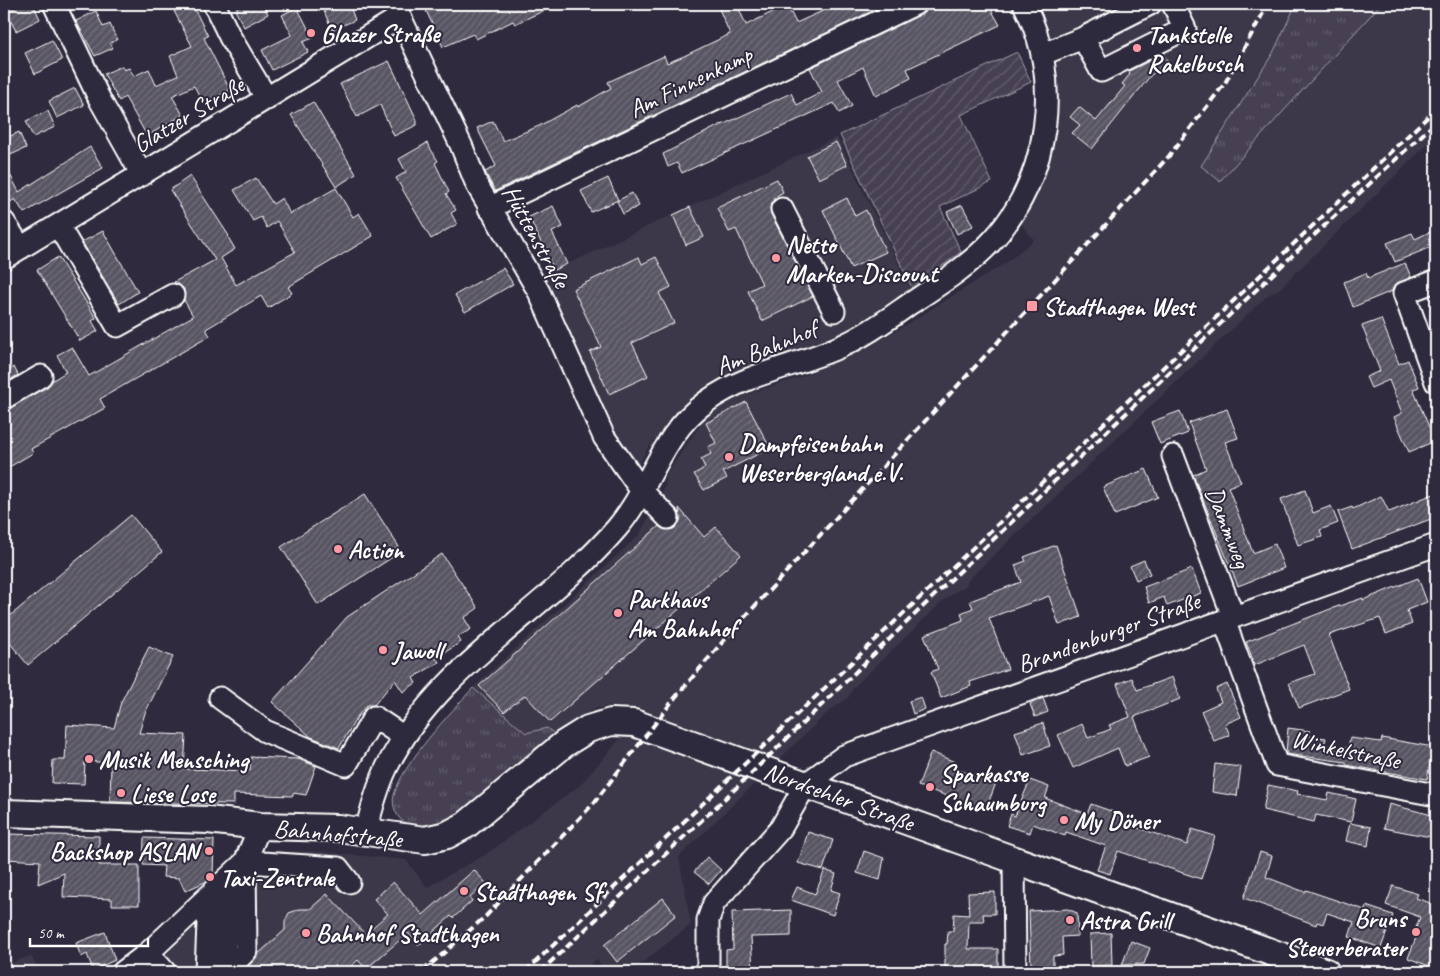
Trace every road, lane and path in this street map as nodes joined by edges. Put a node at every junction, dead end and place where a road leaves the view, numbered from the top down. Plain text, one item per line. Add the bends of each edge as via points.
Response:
1 (54, 4) edge
2 (214, 4) edge
3 (915, 4) edge
4 (1024, 4) edge
5 (1150, 4) edge
6 (1173, 4) edge
7 (397, 10) edge
8 (1083, 38) junction
9 (1043, 54) junction
10 (267, 99) junction
11 (142, 175) junction
12 (489, 208) junction
13 (782, 209) dead end
14 (4, 222) edge
15 (58, 225) junction
16 (12, 253) edge
17 (1436, 281) edge
18 (173, 295) dead end
19 (834, 311) dead end
20 (41, 376) dead end
21 (1436, 382) edge
22 (4, 398) edge
23 (1173, 456) dead end
24 (641, 490) junction
25 (668, 518) dead end
26 (1436, 545) edge
27 (1228, 618) junction
28 (220, 698) dead end
29 (634, 722) joint
30 (404, 737) junction
31 (806, 784) junction
32 (1436, 795) edge
33 (4, 813) edge
34 (260, 826) junction
35 (366, 832) junction
36 (247, 859) junction
37 (1014, 861) junction
38 (229, 879) junction
39 (350, 882) dead end
40 (209, 898) junction
41 (148, 953) junction
42 (124, 972) edge
43 (165, 972) edge
44 (206, 972) edge
45 (225, 972) edge
46 (708, 972) edge
47 (1015, 972) edge
48 (1326, 972) edge

1 - 11 street via 100,100
2 - 10 street
3 - 12 street, Am Finnenkamp
4 - 9 street, Am Bahnhof
5 - 8 street
6 - 8 street via 1185,29 1101,71
7 - 10 street, Glatzer Straße
7 - 12 street, Hüttenstraße
8 - 9 street
9 - 24 street, Am Bahnhof via 1046,111 1037,164 1013,215 992,240 954,273 871,330 822,355 738,383 706,402 683,422 665,445
10 - 11 street, Glatzer Straße
11 - 15 street, Glatzer Straße
12 - 24 street, Hüttenstraße via 539,292 604,437
13 - 19 street
14 - 16 street
15 - 16 street, Glatzer Straße
15 - 18 street via 117,326
17 - 21 street via 1404,293
20 - 22 street
23 - 27 street, Dammweg
24 - 25 street, Hüttenstraße
24 - 30 street, Am Bahnhof via 620,524 593,554 460,673 428,704
26 - 27 street, Brandenburger Straße
27 - 31 street, Brandenburger Straße via 844,756
27 - 32 street, Winkelstraße via 1277,765
28 - 30 street via 265,731 346,765 374,717
29 - 31 main road, Nordsehler Straße
29 - 35 main road, Bahnhofstraße via 611,722 588,729 564,744 466,825 447,835 410,840
30 - 35 street, Am Bahnhof via 376,794
31 - 37 main road, Nordsehler Straße
31 - 46 street via 781,828 714,903 708,920
33 - 34 main road, Bahnhofstraße via 208,820
34 - 35 main road, Bahnhofstraße
34 - 36 street
36 - 38 street
36 - 39 street via 262,863 338,868
36 - 45 street via 246,951
37 - 47 street
37 - 48 main road, Nordsehler Straße
38 - 40 street
38 - 45 street
40 - 41 street
40 - 44 street
41 - 42 street
41 - 43 street

